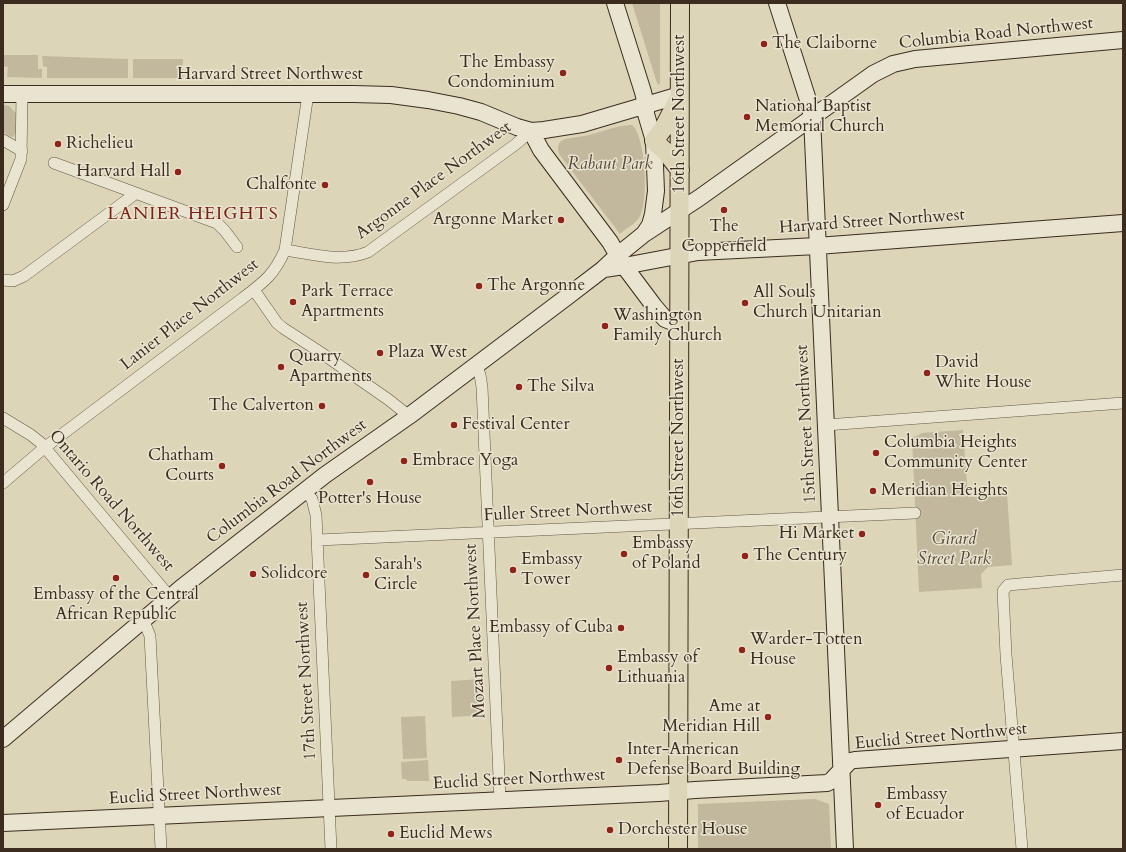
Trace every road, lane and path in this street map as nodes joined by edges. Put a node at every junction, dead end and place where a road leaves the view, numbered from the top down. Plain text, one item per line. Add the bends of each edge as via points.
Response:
1 (615, 3) edge
2 (680, 3) edge
3 (777, 3) edge
4 (1123, 40) edge
5 (3, 94) edge
6 (22, 94) junction
7 (308, 94) junction
8 (680, 95) junction
9 (646, 105) junction
10 (812, 117) junction
11 (531, 130) junction
12 (3, 140) edge
13 (654, 141) junction
14 (22, 151) junction
15 (54, 163) dead end
16 (680, 170) junction
17 (135, 194) junction
18 (3, 205) edge
19 (680, 211) junction
20 (1123, 222) edge
21 (644, 234) junction
22 (817, 246) junction
23 (237, 247) dead end
24 (285, 250) junction
25 (680, 255) junction
26 (621, 261) junction
27 (3, 280) edge
28 (254, 290) junction
29 (680, 325) junction
30 (477, 365) junction
31 (1123, 403) edge
32 (409, 416) junction
33 (3, 418) edge
34 (826, 425) junction
35 (44, 448) junction
36 (3, 483) edge
37 (305, 491) junction
38 (915, 513) dead end
39 (830, 517) junction
40 (679, 523) junction
41 (488, 533) junction
42 (318, 540) junction
43 (1123, 575) edge
44 (170, 597) junction
45 (143, 619) junction
46 (3, 738) edge
47 (1123, 741) edge
48 (1013, 750) junction
49 (842, 770) junction
50 (678, 791) junction
51 (500, 800) junction
52 (330, 808) junction
53 (159, 816) junction
54 (3, 823) edge
55 (161, 849) edge
56 (331, 849) edge
57 (678, 849) edge
58 (845, 849) edge
59 (1022, 849) edge

1 - 9 street
2 - 8 main road, 16th Street Northwest
3 - 10 street, 15th Street Northwest
4 - 10 street, Columbia Road Northwest via 915,58 888,66 873,74
5 - 6 street, Harvard Street Northwest
6 - 7 street, Harvard Street Northwest
6 - 14 street
7 - 11 street, Harvard Street Northwest via 391,96 428,100 481,112 516,127
7 - 24 street, Lanier Place Northwest
8 - 9 street, Harvard Street Northwest
8 - 13 main road
8 - 16 main road, 16th Street Northwest
9 - 11 street, Harvard Street Northwest via 582,124
9 - 13 street
10 - 19 street, Columbia Road Northwest
10 - 22 street, 15th Street Northwest
11 - 24 street, Argonne Place Northwest via 516,144 368,252 338,258
11 - 26 street via 540,150 610,242
12 - 14 street
13 - 16 main road
13 - 21 street via 656,200 650,225
14 - 18 street via 20,163
15 - 17 street
16 - 19 main road, 16th Street Northwest
17 - 23 street via 216,223
17 - 27 street via 24,276 13,281
19 - 21 street, Columbia Road Northwest
19 - 25 main road, 16th Street Northwest
20 - 22 street, Harvard Street Northwest
21 - 26 street, Columbia Road Northwest
22 - 25 street, Harvard Street Northwest
22 - 34 street, 15th Street Northwest
24 - 28 street, Lanier Place Northwest via 271,275
25 - 26 street, Harvard Street Northwest
25 - 29 main road, 16th Street Northwest
26 - 29 street via 665,319
26 - 30 street, Columbia Road Northwest via 604,269
28 - 32 street via 283,328
28 - 35 street, Lanier Place Northwest
29 - 40 main road, 16th Street Northwest
30 - 32 street, Columbia Road Northwest
30 - 41 street, Mozart Place Northwest via 482,387
31 - 34 street
32 - 37 street, Columbia Road Northwest
33 - 35 street, Ontario Road Northwest via 31,435
34 - 39 street, 15th Street Northwest
35 - 36 street, Lanier Place Northwest
35 - 44 street, Ontario Road Northwest
37 - 42 street, 17th Street Northwest via 316,509
37 - 44 street, Columbia Road Northwest
38 - 39 street, Fuller Street Northwest
39 - 40 street, Fuller Street Northwest
39 - 49 street, 15th Street Northwest
40 - 41 street, Fuller Street Northwest
40 - 50 main road, 16th Street Northwest
41 - 42 street, Fuller Street Northwest
41 - 51 street, Mozart Place Northwest
42 - 52 street, 17th Street Northwest
43 - 48 street via 1008,585 1004,588 1002,594
44 - 45 street, Columbia Road Northwest
45 - 46 street, Columbia Road Northwest
45 - 53 street via 150,636
47 - 48 street, Euclid Street Northwest
48 - 49 street, Euclid Street Northwest via 855,760 850,761
48 - 59 street
49 - 50 street, Euclid Street Northwest via 827,783
49 - 58 street, 15th Street Northwest
50 - 51 street, Euclid Street Northwest
50 - 57 main road, 16th Street Northwest
51 - 52 street, Euclid Street Northwest
52 - 53 street, Euclid Street Northwest
52 - 56 street, 17th Street Northwest
53 - 54 street, Euclid Street Northwest
53 - 55 street

